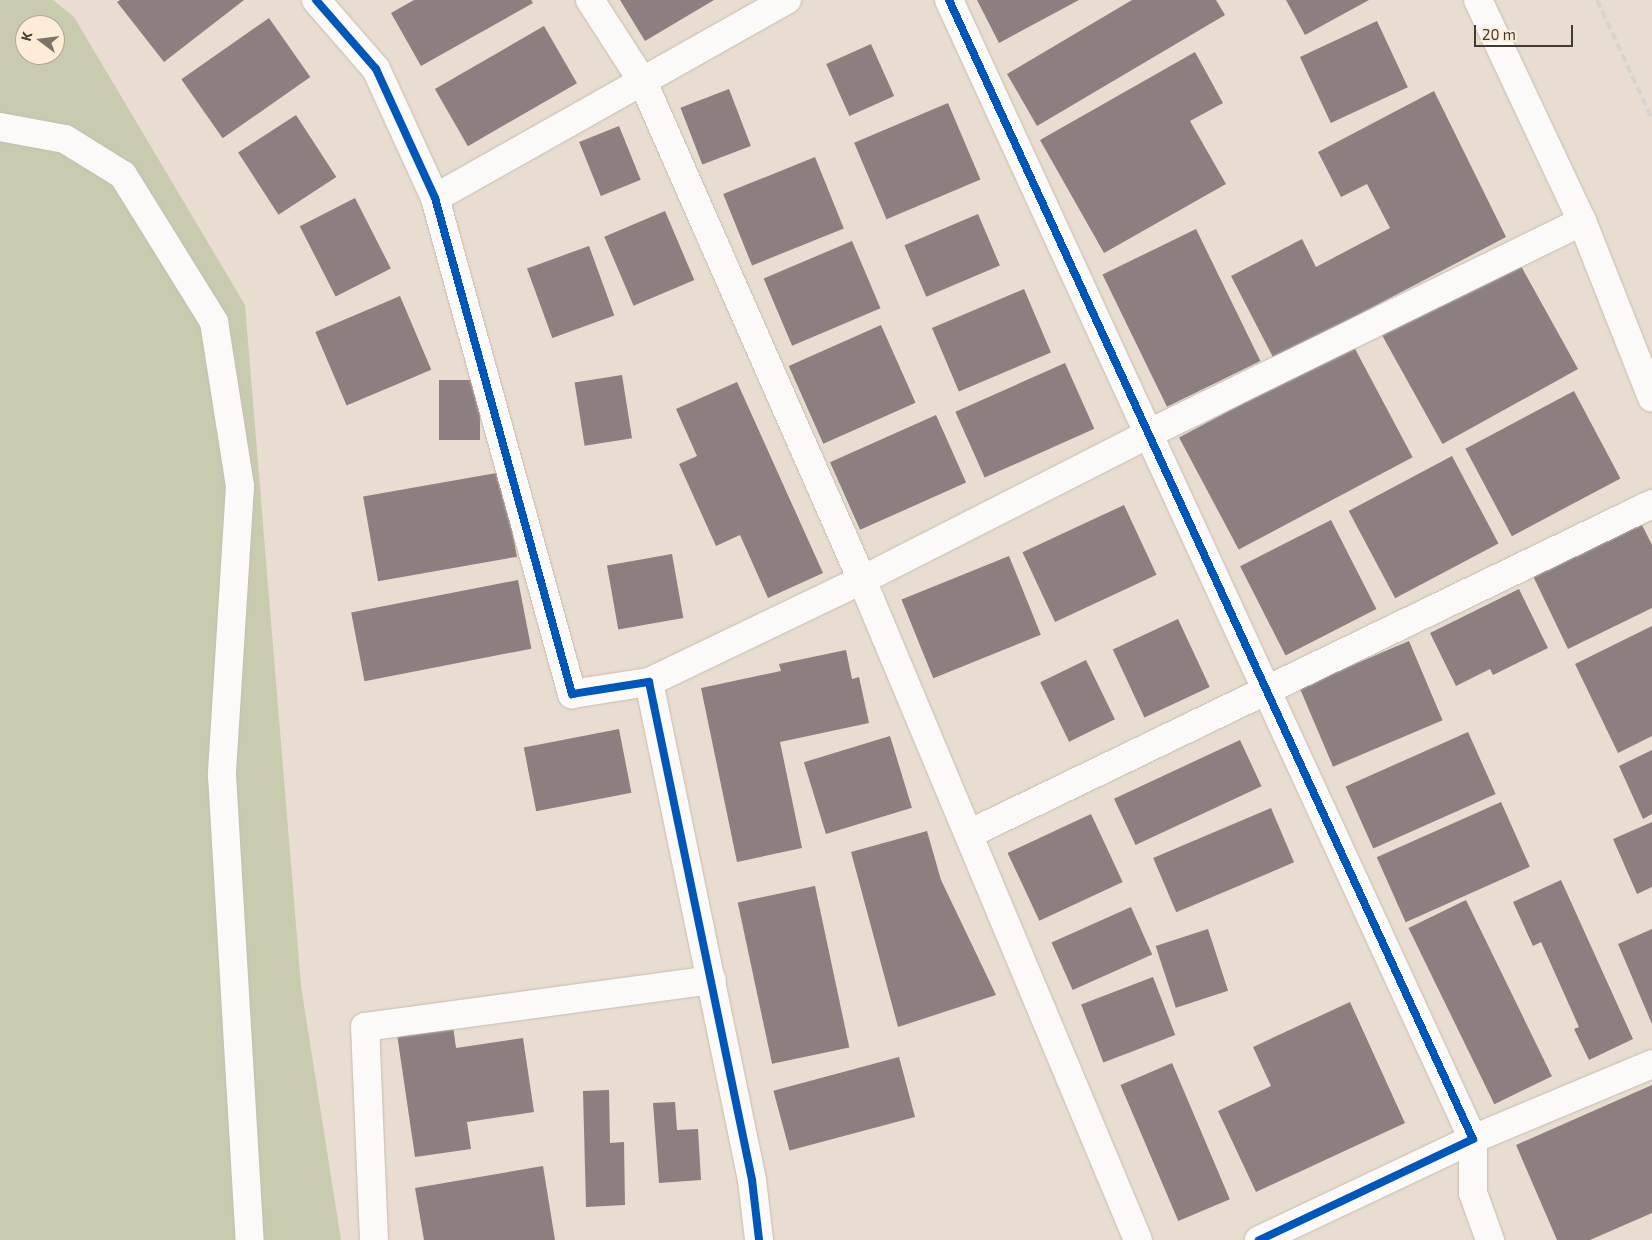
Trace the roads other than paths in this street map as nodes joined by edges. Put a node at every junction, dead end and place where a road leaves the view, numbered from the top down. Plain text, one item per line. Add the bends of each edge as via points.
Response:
1 (316, 0) edge
2 (590, 0) edge
3 (788, 0) edge
4 (949, 0) edge
5 (1478, 0) edge
6 (643, 82) junction
7 (0, 127) edge
8 (435, 198) junction
9 (1582, 221) junction
10 (1652, 398) edge
11 (1148, 434) junction
12 (1652, 504) edge
13 (862, 580) junction
14 (649, 682) junction
15 (1266, 690) junction
16 (969, 834) junction
17 (712, 980) junction
18 (1652, 1064) edge
19 (1474, 1139) junction
20 (250, 1240) edge
21 (374, 1240) edge
22 (759, 1240) edge
23 (1138, 1240) edge
24 (1259, 1240) edge
25 (1490, 1240) edge

1 - 8 street via 376,69
2 - 6 street
3 - 6 street
4 - 11 street
5 - 9 street
6 - 8 street
6 - 13 street
7 - 20 street via 65,139 123,175 214,322 240,486 222,775
8 - 14 street via 572,694
9 - 10 street
9 - 11 street
11 - 13 street
11 - 15 street
12 - 15 street
13 - 14 street
13 - 16 street
14 - 17 street
15 - 16 street
15 - 19 street
16 - 23 street
17 - 21 street via 365,1027
17 - 22 street via 752,1180
18 - 19 street
19 - 24 street
19 - 25 street via 1472,1193

